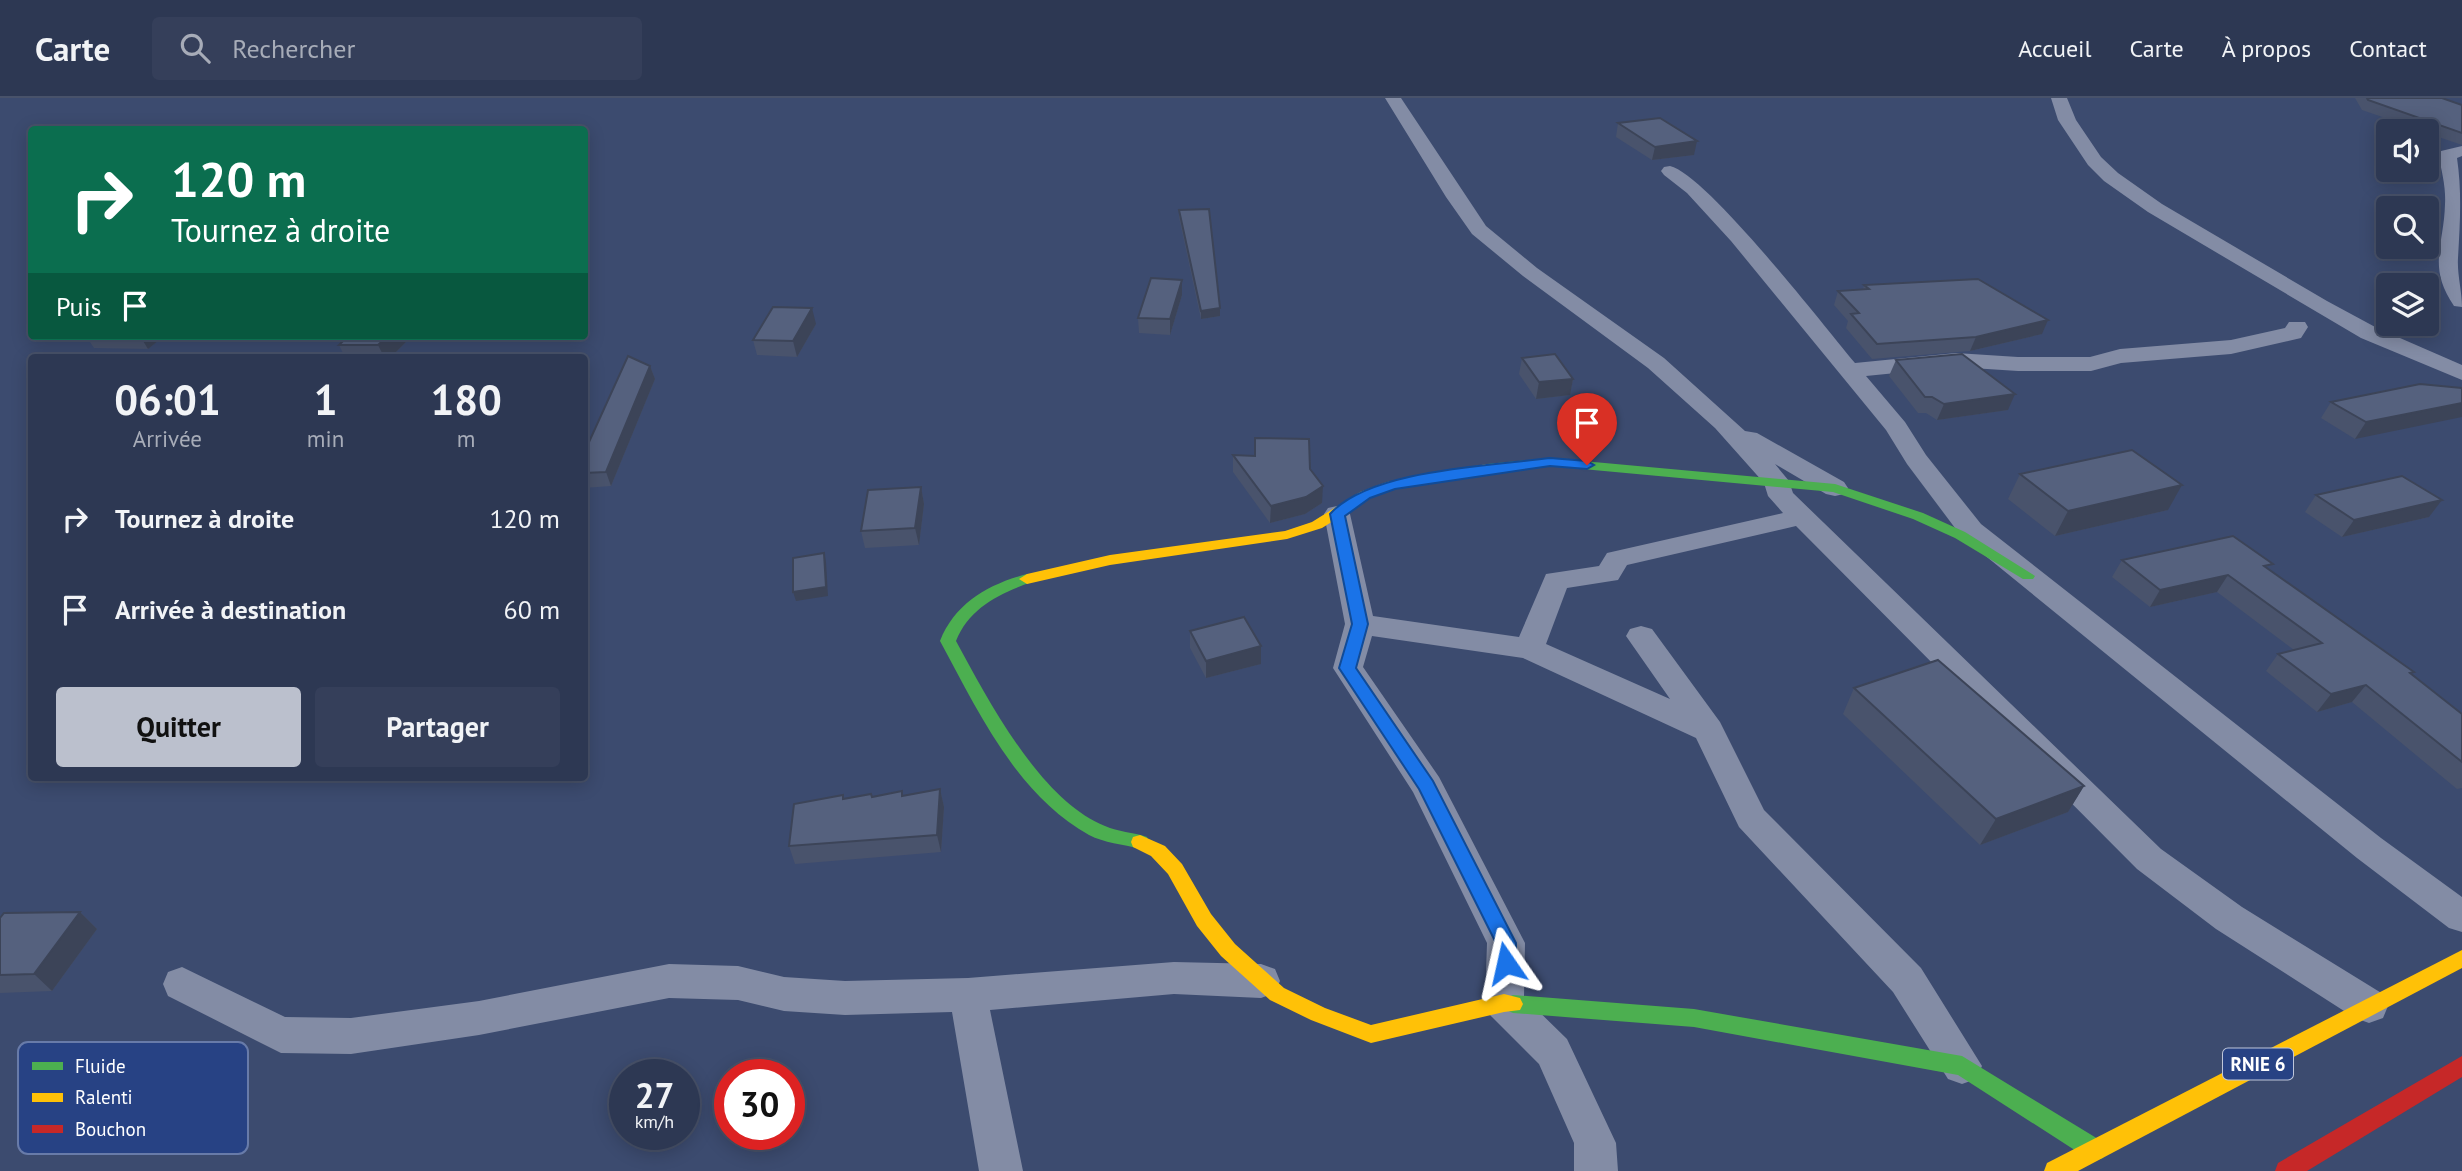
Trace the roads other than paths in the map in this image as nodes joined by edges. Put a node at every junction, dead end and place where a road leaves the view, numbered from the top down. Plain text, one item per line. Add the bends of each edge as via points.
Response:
1 (1393, 98) edge
2 (2059, 98) edge
3 (2462, 151) edge
4 (1670, 170) dead end
5 (2462, 301) edge
6 (2297, 327) dead end
7 (1848, 371) junction
8 (2462, 373) edge
9 (1724, 423) junction
10 (1776, 481) junction
11 (1835, 488) junction
12 (1337, 514) junction
13 (1802, 517) junction
14 (2028, 576) junction
15 (1360, 624) junction
16 (1641, 636) dead end
17 (1530, 649) junction
18 (1709, 730) junction
19 (2462, 917) edge
20 (2462, 958) edge
21 (1261, 981) junction
22 (182, 984) dead end
23 (968, 995) junction
24 (1504, 1003) junction
25 (2369, 1006) junction
26 (1962, 1066) junction
27 (2462, 1066) edge
28 (2095, 1150) junction
29 (1002, 1171) edge
30 (1596, 1171) edge
31 (2055, 1171) edge
32 (2286, 1171) edge

1 - 9 street via 1479,230 1656,363
2 - 8 street via 2067,120 2094,161 2155,208 2329,312
3 - 5 street via 2447,155 2455,202 2446,261 2449,278
4 - 7 street via 1738,237
6 - 7 street via 2293,333 2231,347 2120,356 2091,364 1956,360
7 - 14 street via 1896,427 1971,530
9 - 10 street
9 - 11 street
10 - 11 street
10 - 12 street via 1550,462 1392,485 1365,495
10 - 13 street via 1781,496
11 - 14 street via 1960,535
12 - 15 street
12 - 21 street via 1287,536 1098,561 1038,576 982,597 954,622 948,641 1026,768 1068,813 1097,831 1158,851 1175,869 1204,920
13 - 17 street via 1617,559 1608,574 1556,580
13 - 25 street via 2149,859 2240,927
14 - 19 street via 2369,849
15 - 17 street
15 - 24 street via 1348,668 1427,786 1506,943
16 - 18 street
17 - 18 street
18 - 26 street via 1751,818 1906,980
20 - 25 street, RNIE 6
21 - 23 street via 1174,978
21 - 24 street via 1318,1014 1371,1034
22 - 23 street via 281,1035 351,1036 479,1018 669,981 738,983 784,994 845,998
23 - 29 street
24 - 26 street via 1694,1018
24 - 30 street via 1553,1052 1595,1143
25 - 28 street, RNIE 6
26 - 28 street
27 - 32 street
28 - 31 street, RNIE 6

